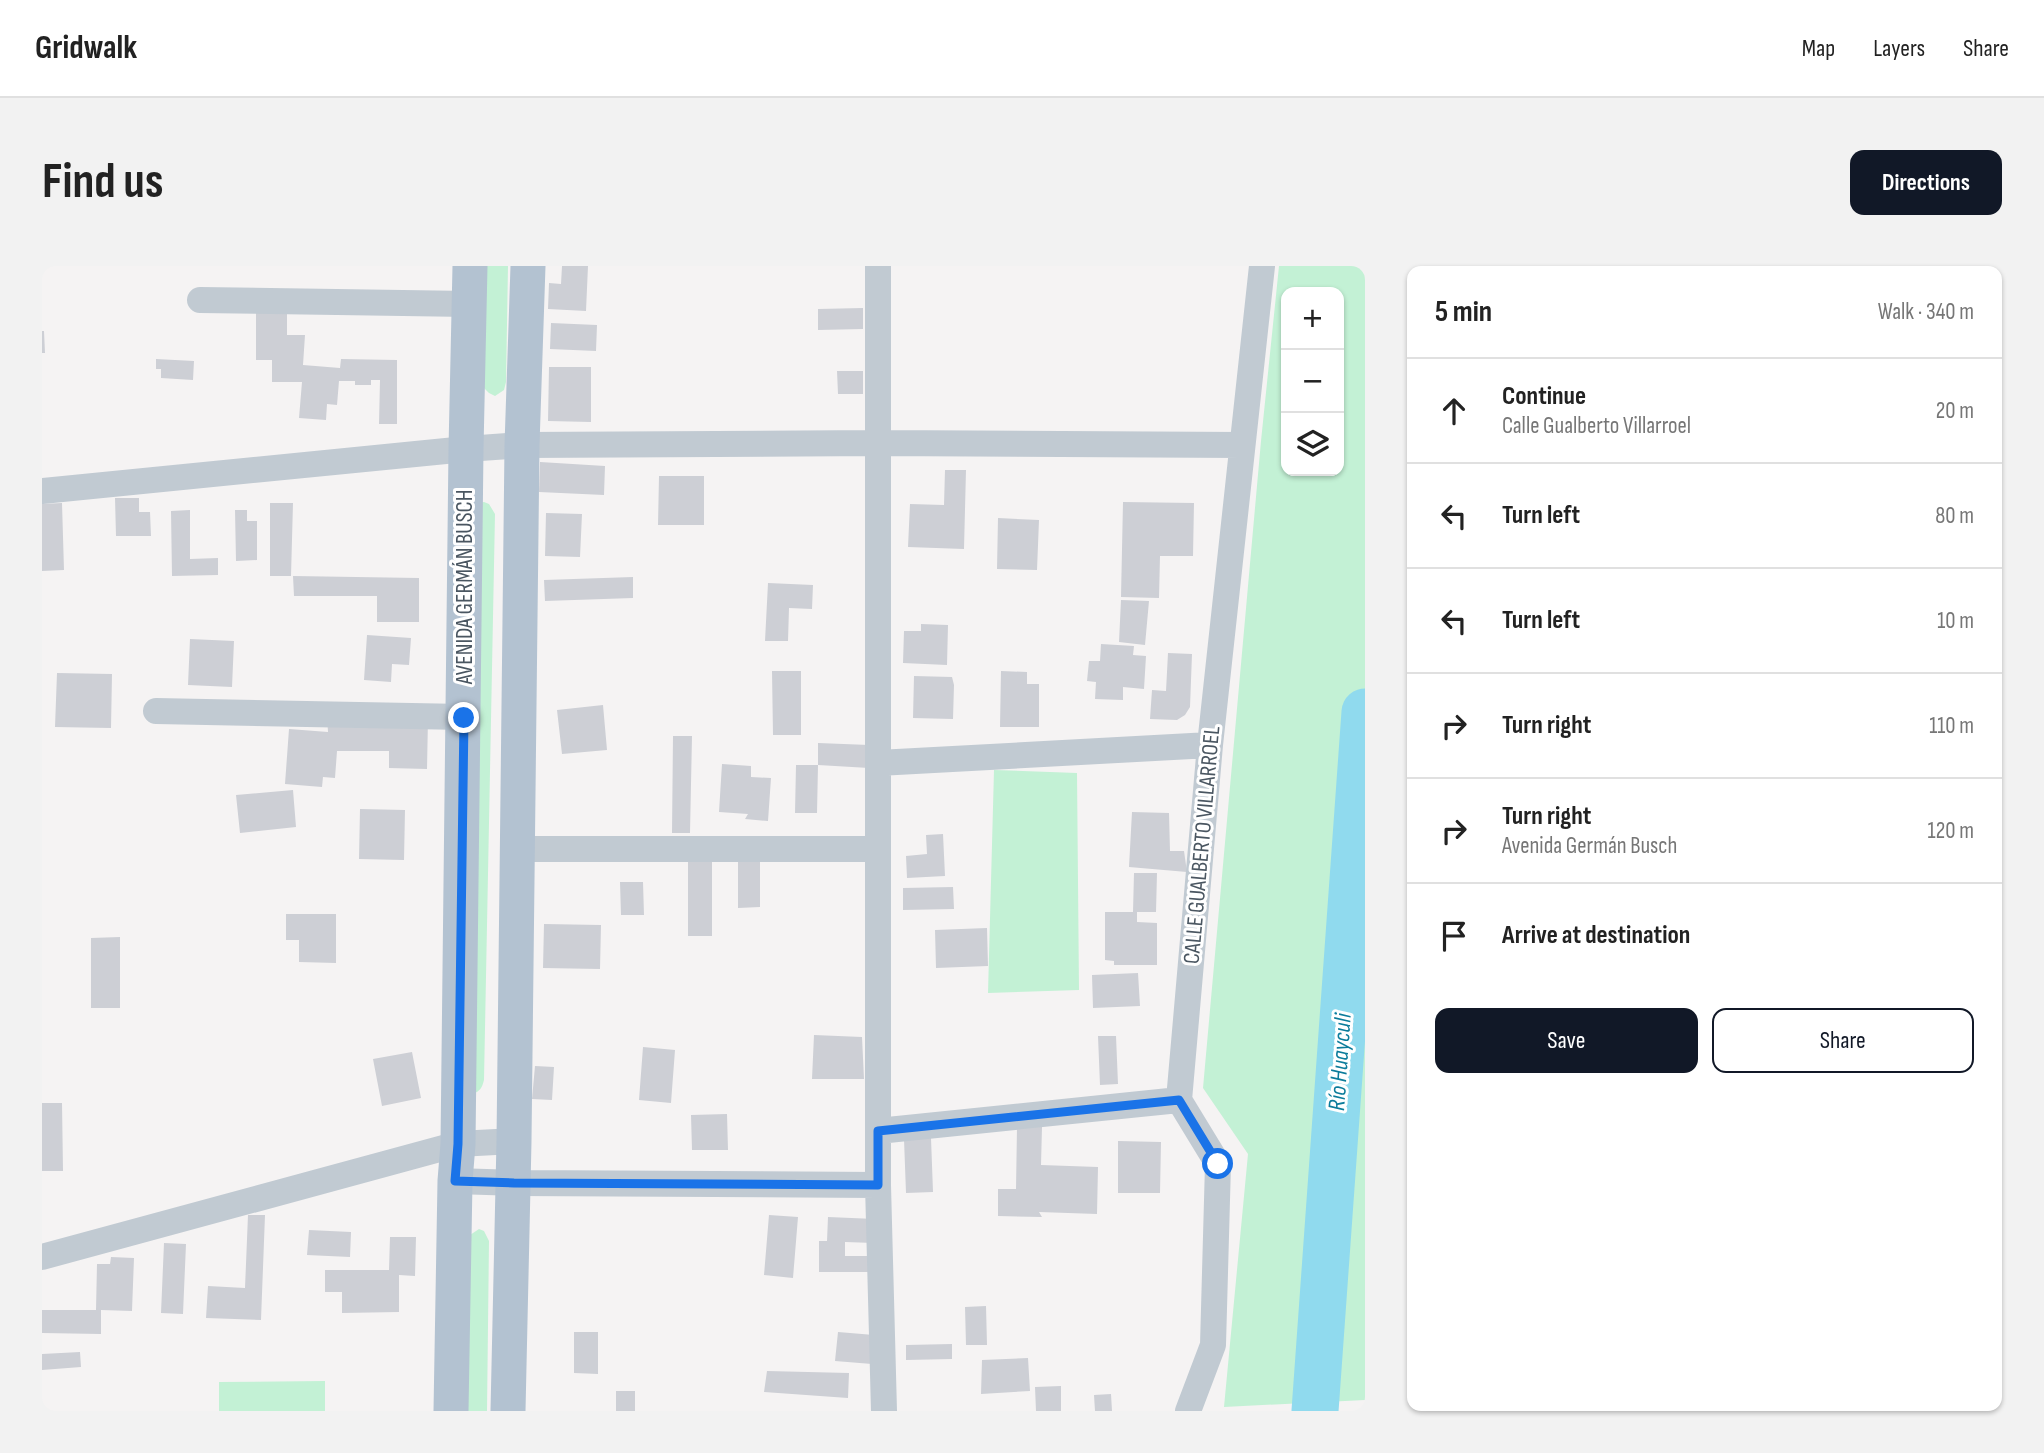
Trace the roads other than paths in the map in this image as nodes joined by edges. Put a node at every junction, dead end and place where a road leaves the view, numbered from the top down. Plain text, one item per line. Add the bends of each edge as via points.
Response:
1 (470, 266) edge
2 (528, 266) edge
3 (878, 266) edge
4 (1262, 266) edge
5 (200, 300) dead end
6 (470, 304) junction
7 (878, 443) junction
8 (522, 445) junction
9 (1242, 445) junction
10 (466, 449) junction
11 (42, 491) edge
12 (156, 711) dead end
13 (464, 718) junction
14 (1210, 745) junction
15 (878, 763) junction
16 (518, 849) junction
17 (878, 849) junction
18 (1179, 1100) junction
19 (878, 1131) junction
20 (514, 1141) junction
21 (458, 1144) junction
22 (455, 1181) junction
23 (514, 1183) junction
24 (878, 1185) junction
25 (42, 1257) edge
26 (451, 1411) edge
27 (508, 1411) edge
28 (884, 1411) edge
29 (1188, 1411) edge

1 - 6 main road, AVENIDA GERMÁN BUSCH
2 - 8 main road
3 - 7 street
4 - 9 street, CALLE GUALBERTO VILLARROEL
5 - 6 street
6 - 10 main road, AVENIDA GERMÁN BUSCH
7 - 8 street
7 - 9 street
7 - 15 street
8 - 10 street
8 - 16 main road
9 - 14 street, CALLE GUALBERTO VILLARROEL
10 - 11 street
10 - 13 main road, AVENIDA GERMÁN BUSCH
12 - 13 street
13 - 21 main road, AVENIDA GERMÁN BUSCH
14 - 15 street
14 - 18 street, CALLE GUALBERTO VILLARROEL
15 - 17 street
16 - 17 street
16 - 20 main road
17 - 19 street
18 - 19 street
18 - 29 street via 1218,1164 1213,1345
19 - 24 street
20 - 21 street
20 - 23 main road
21 - 22 main road, AVENIDA GERMÁN BUSCH
21 - 25 street
22 - 23 street
22 - 26 main road, AVENIDA GERMÁN BUSCH
23 - 24 street
23 - 27 main road
24 - 28 street

